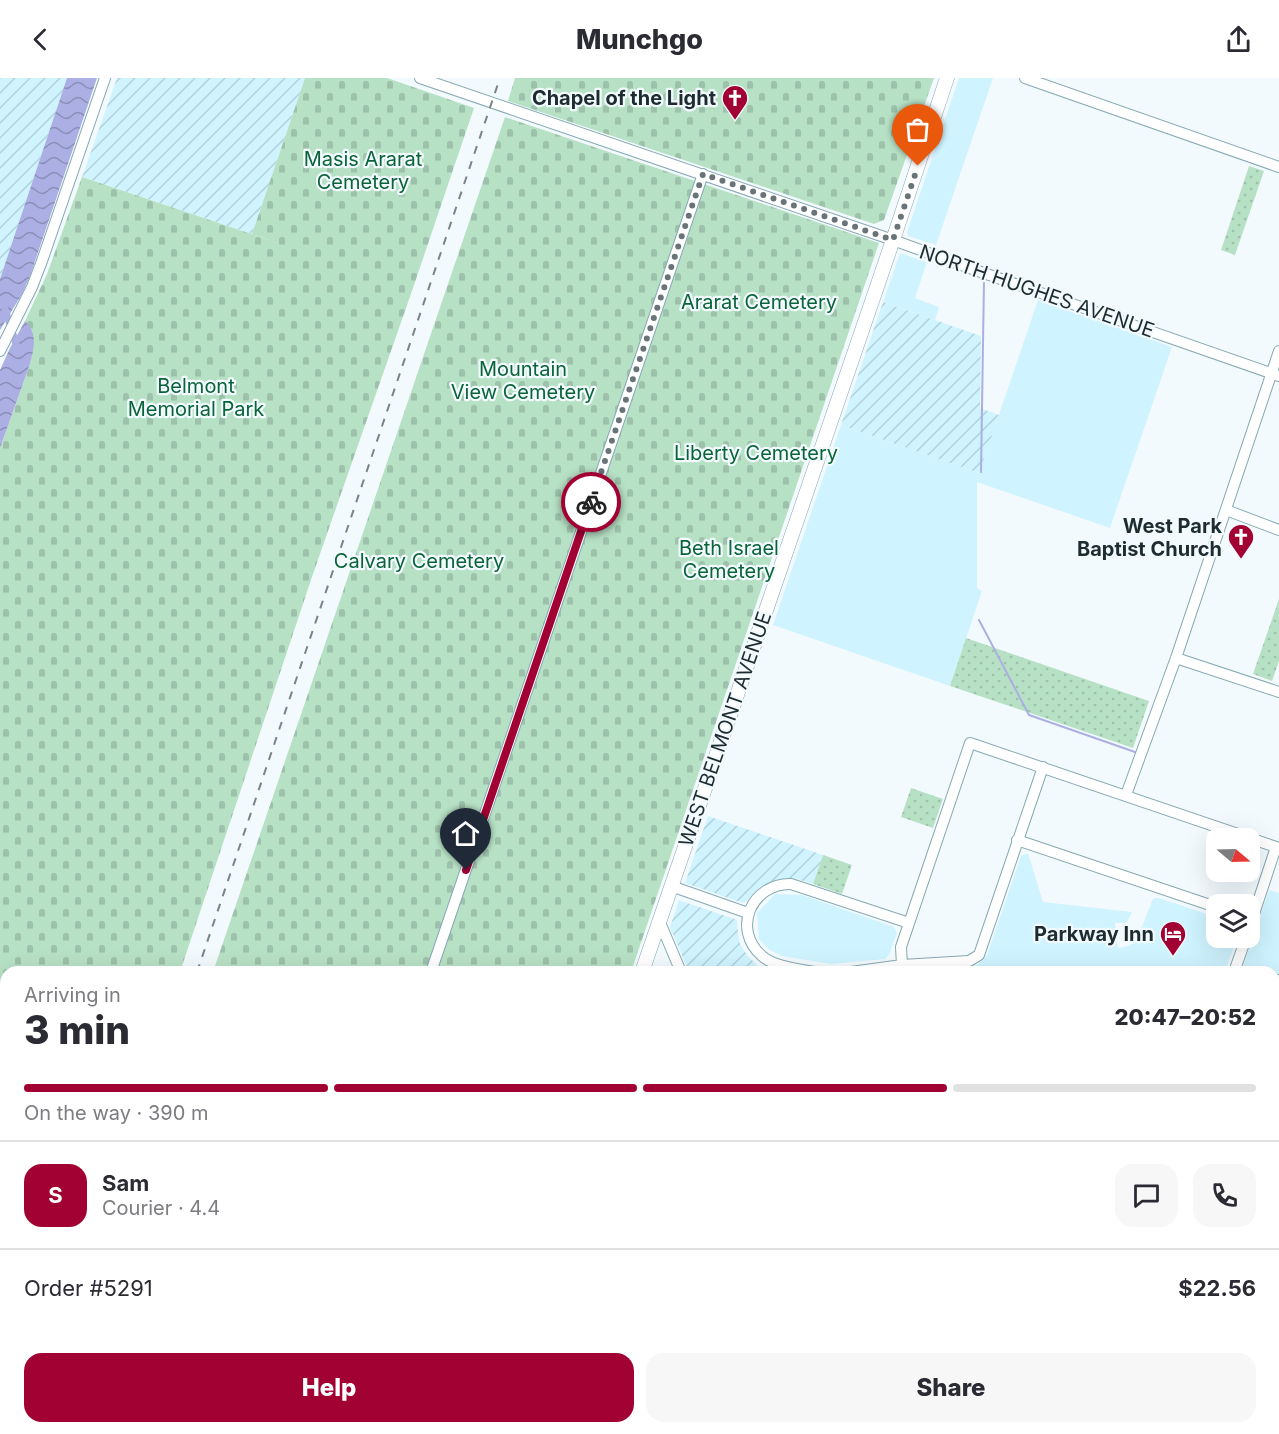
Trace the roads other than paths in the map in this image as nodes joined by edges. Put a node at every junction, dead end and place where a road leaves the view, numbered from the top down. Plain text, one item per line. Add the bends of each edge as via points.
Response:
1 (105, 78) edge
2 (420, 78) edge
3 (947, 78) edge
4 (1025, 78) edge
5 (1279, 167) edge
6 (703, 174) junction
7 (893, 240) junction
8 (2, 347) edge
9 (1279, 351) edge
10 (1275, 374) edge
11 (1226, 510) junction
12 (1279, 530) edge
13 (1176, 658) junction
14 (1279, 692) edge
15 (1042, 767) junction
16 (1126, 795) junction
17 (1017, 840) junction
18 (671, 886) junction
19 (1259, 894) edge
20 (1206, 905) edge
21 (748, 913) junction
22 (659, 920) junction
23 (909, 923) junction
24 (1242, 948) edge
25 (902, 964) junction
26 (433, 966) edge
27 (644, 966) edge
28 (678, 966) edge
29 (769, 966) edge
30 (889, 966) edge
31 (1236, 966) edge

1 - 8 street via 42,261
2 - 6 street, NORTH HUGHES AVENUE
3 - 7 main road, WEST BELMONT AVENUE
4 - 5 street
6 - 7 street, NORTH HUGHES AVENUE
6 - 26 street
7 - 10 street, NORTH HUGHES AVENUE
7 - 18 main road, WEST BELMONT AVENUE
9 - 10 street
10 - 11 street
11 - 12 street
11 - 13 street
13 - 14 street
13 - 16 street
15 - 16 street
15 - 17 street
15 - 23 street via 970,743
16 - 19 street via 1276,847
17 - 20 street
17 - 25 street via 979,955 969,961
18 - 21 street
18 - 22 main road, WEST BELMONT AVENUE
21 - 23 street via 764,891 791,884
21 - 29 street via 752,944
22 - 27 main road, WEST BELMONT AVENUE
22 - 28 street
23 - 25 street via 901,947
24 - 31 street
25 - 30 street

